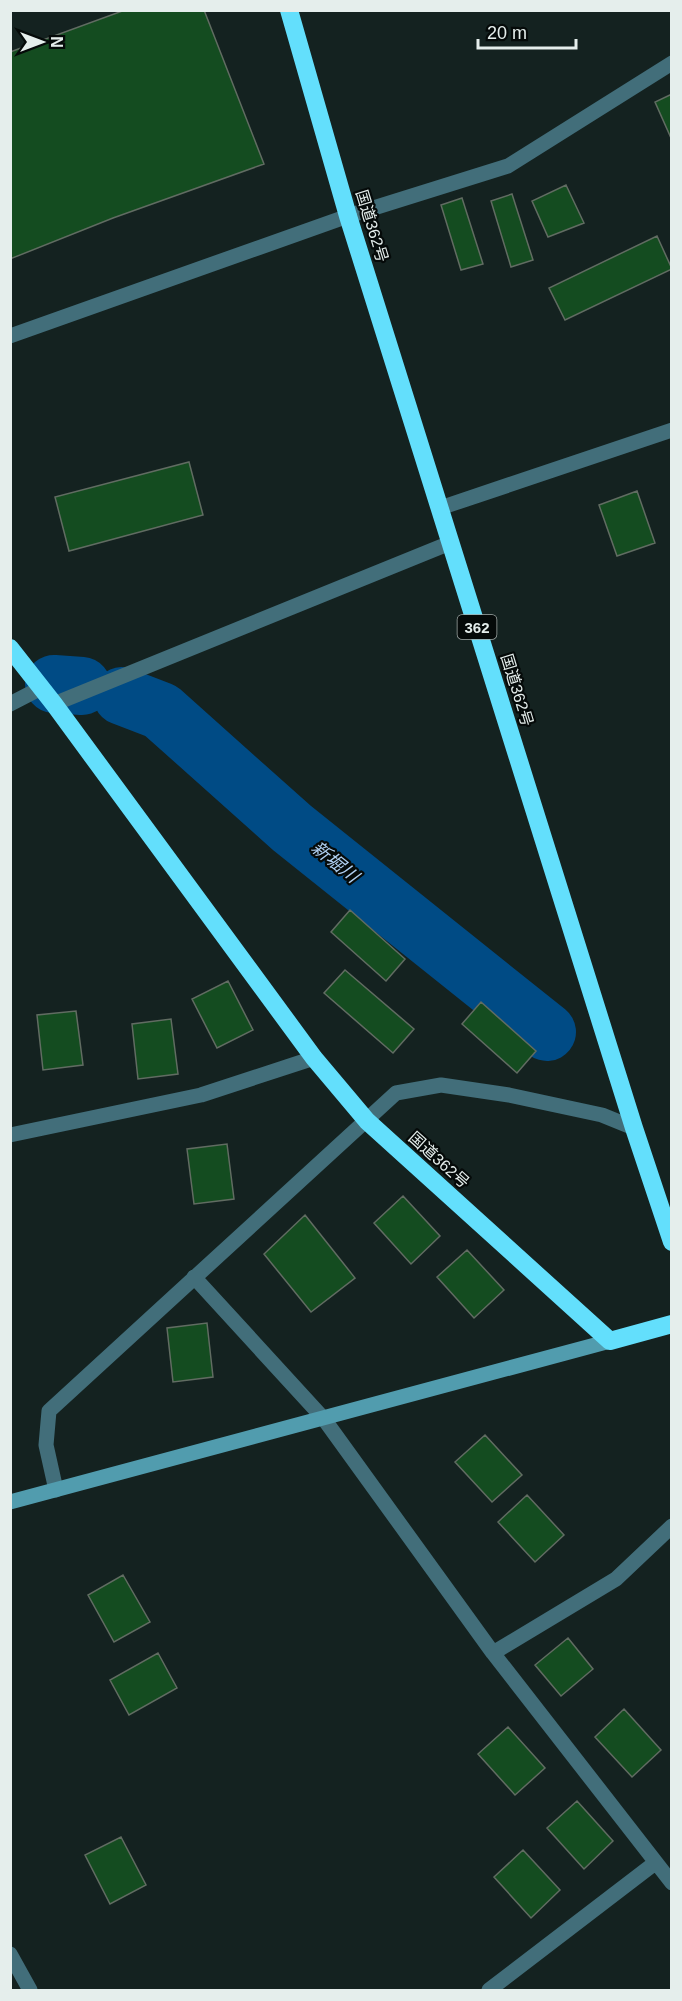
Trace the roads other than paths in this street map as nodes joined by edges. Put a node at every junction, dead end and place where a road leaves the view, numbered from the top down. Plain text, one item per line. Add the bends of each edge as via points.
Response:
1 (290, 10) edge
2 (672, 63) edge
3 (348, 216) junction
4 (10, 336) edge
5 (672, 430) edge
6 (440, 508) junction
7 (450, 543) junction
8 (10, 648) edge
9 (41, 687) junction
10 (10, 704) edge
11 (54, 704) junction
12 (314, 1058) junction
13 (367, 1121) junction
14 (634, 1128) junction
15 (10, 1135) edge
16 (672, 1242) edge
17 (194, 1277) junction
18 (672, 1324) edge
19 (610, 1341) junction
20 (324, 1419) junction
21 (56, 1490) junction
22 (10, 1502) edge
23 (672, 1526) edge
24 (493, 1653) junction
25 (655, 1863) junction
26 (672, 1883) edge
27 (10, 1954) edge
28 (30, 1990) edge
29 (489, 1990) edge

1 - 3 highway, 国道362号 / 362
2 - 3 street via 508,166
3 - 4 street
3 - 6 highway, 国道362号 / 362
5 - 6 street
6 - 7 highway, 国道362号 / 362
7 - 11 street
7 - 14 highway, 国道362号 / 362
8 - 9 highway, 国道362号
9 - 10 street
9 - 11 highway, 国道362号
11 - 12 highway, 国道362号
12 - 13 highway, 国道362号
12 - 15 street via 201,1095
13 - 14 street via 396,1093 441,1085 564,1106
13 - 17 street
13 - 19 highway, 国道362号
14 - 16 highway, 国道362号 / 362
17 - 20 street
17 - 21 street via 49,1412 46,1445
18 - 19 highway
19 - 20 street
20 - 21 street
20 - 24 street
21 - 22 street
23 - 24 street via 616,1579
24 - 25 street
25 - 26 street
25 - 29 street
27 - 28 street

